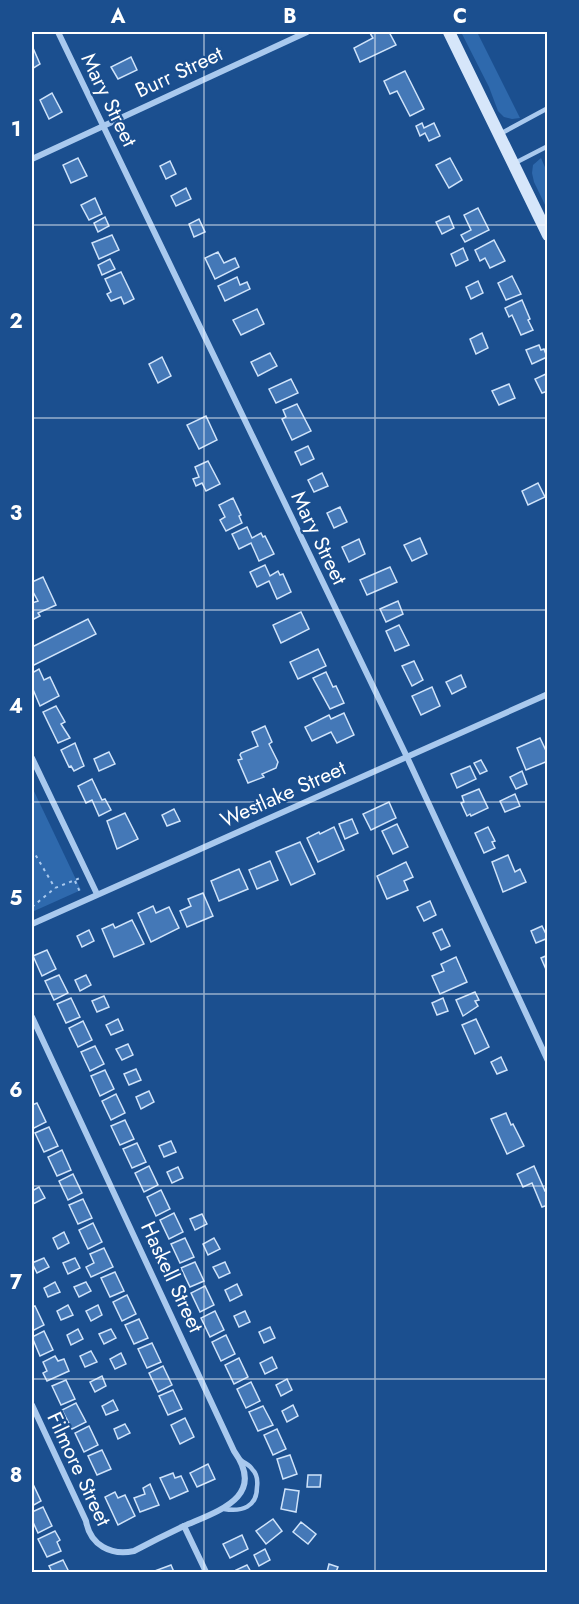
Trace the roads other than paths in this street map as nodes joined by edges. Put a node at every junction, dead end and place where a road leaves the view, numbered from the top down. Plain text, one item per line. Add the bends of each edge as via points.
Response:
1 (58, 32) edge
2 (307, 32) edge
3 (449, 32) edge
4 (548, 108) edge
5 (103, 126) junction
6 (499, 135) junction
7 (548, 146) edge
8 (32, 159) edge
9 (513, 165) junction
10 (548, 235) edge
11 (548, 694) edge
12 (407, 757) junction
13 (32, 758) edge
14 (97, 894) junction
15 (32, 924) edge
16 (32, 1017) edge
17 (548, 1061) edge
18 (32, 1405) edge
19 (241, 1460) junction
20 (224, 1509) junction
21 (184, 1526) junction
22 (206, 1572) edge

1 - 5 street, Mary Street
2 - 5 street, Burr Street
3 - 6 street
4 - 6 lane
5 - 8 street, Burr Street
5 - 12 street, Mary Street
6 - 9 street
7 - 9 lane
9 - 10 street
11 - 12 street, Westlake Street
12 - 14 street, Westlake Street
12 - 17 street, Mary Street
13 - 14 street
14 - 15 street, Westlake Street
16 - 19 street, Haskell Street
18 - 21 street, Filmore Street via 90,1534 102,1547 116,1552 134,1551
19 - 20 street, Haskell Street via 243,1486 234,1502
19 - 20 lane via 257,1477 256,1498 244,1509
20 - 21 street, Haskell Street
21 - 22 street

